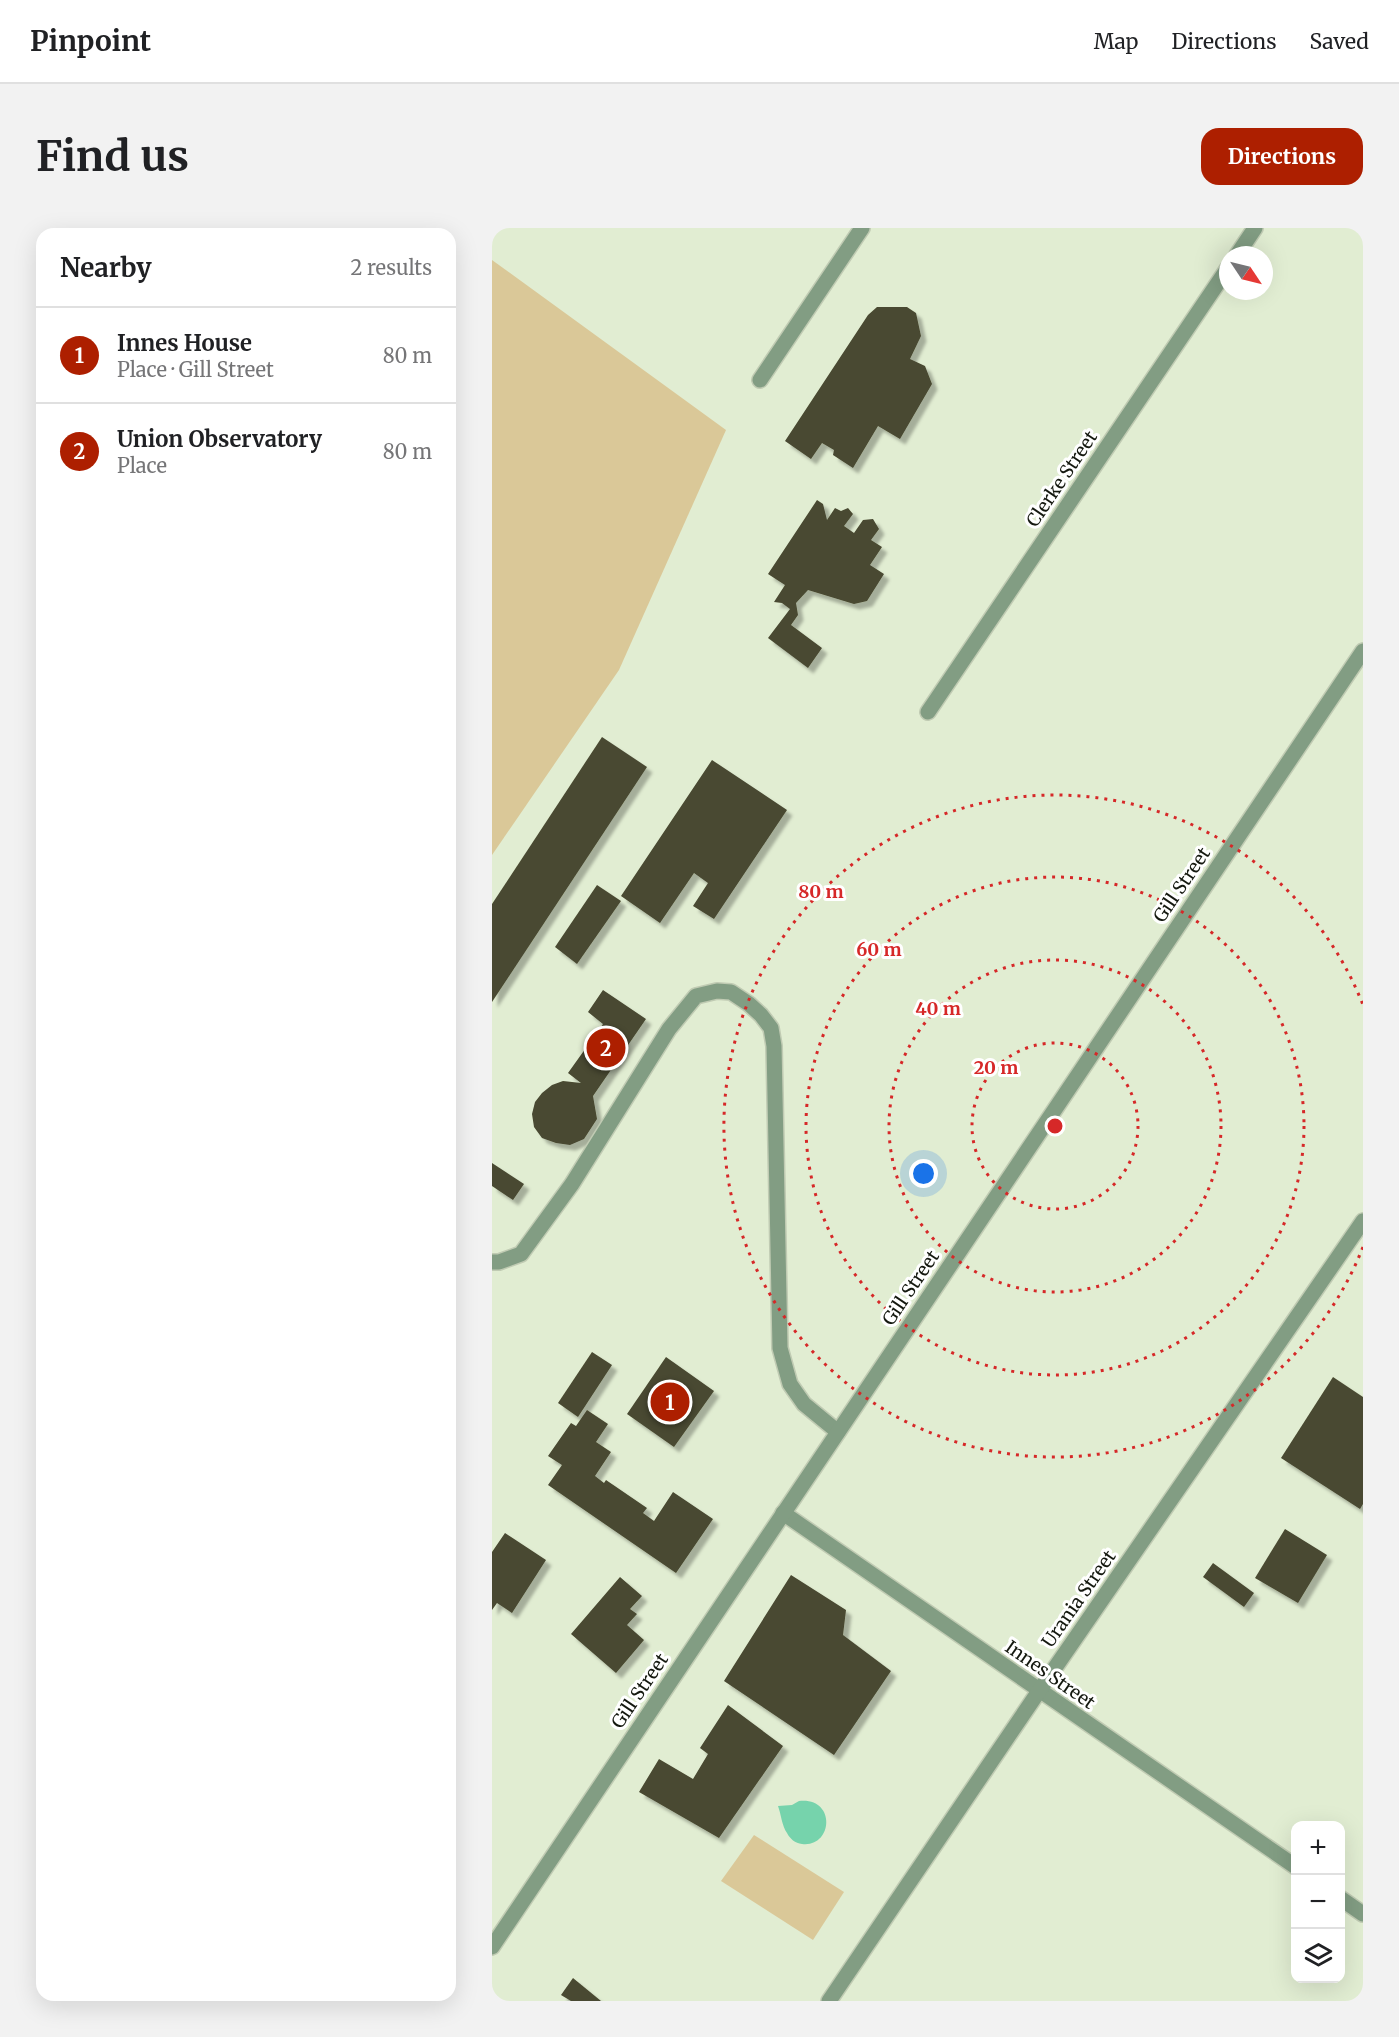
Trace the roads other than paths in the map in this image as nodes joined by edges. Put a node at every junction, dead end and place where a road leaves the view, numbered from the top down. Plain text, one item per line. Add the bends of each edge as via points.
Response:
1 (862, 228) edge
2 (1255, 228) edge
3 (1243, 246) edge
4 (1219, 281) edge
5 (760, 380) dead end
6 (1363, 651) edge
7 (928, 712) dead end
8 (1363, 1221) edge
9 (492, 1262) edge
10 (838, 1432) junction
11 (783, 1513) junction
12 (1039, 1691) junction
13 (1291, 1864) edge
14 (1345, 1901) edge
15 (1363, 1914) edge
16 (492, 1947) edge
17 (829, 2001) edge

1 - 5 street
2 - 3 street
4 - 7 street, Clerke Street
6 - 10 street, Gill Street
8 - 12 street, Urania Street
9 - 10 street via 521,1254 572,1184 669,1029 696,996 731,992 766,1021 774,1046 780,1348 790,1384 804,1404
10 - 11 street, Gill Street
11 - 12 street, Innes Street
11 - 16 street, Gill Street
12 - 13 street, Innes Street
12 - 17 street, Urania Street
14 - 15 street

